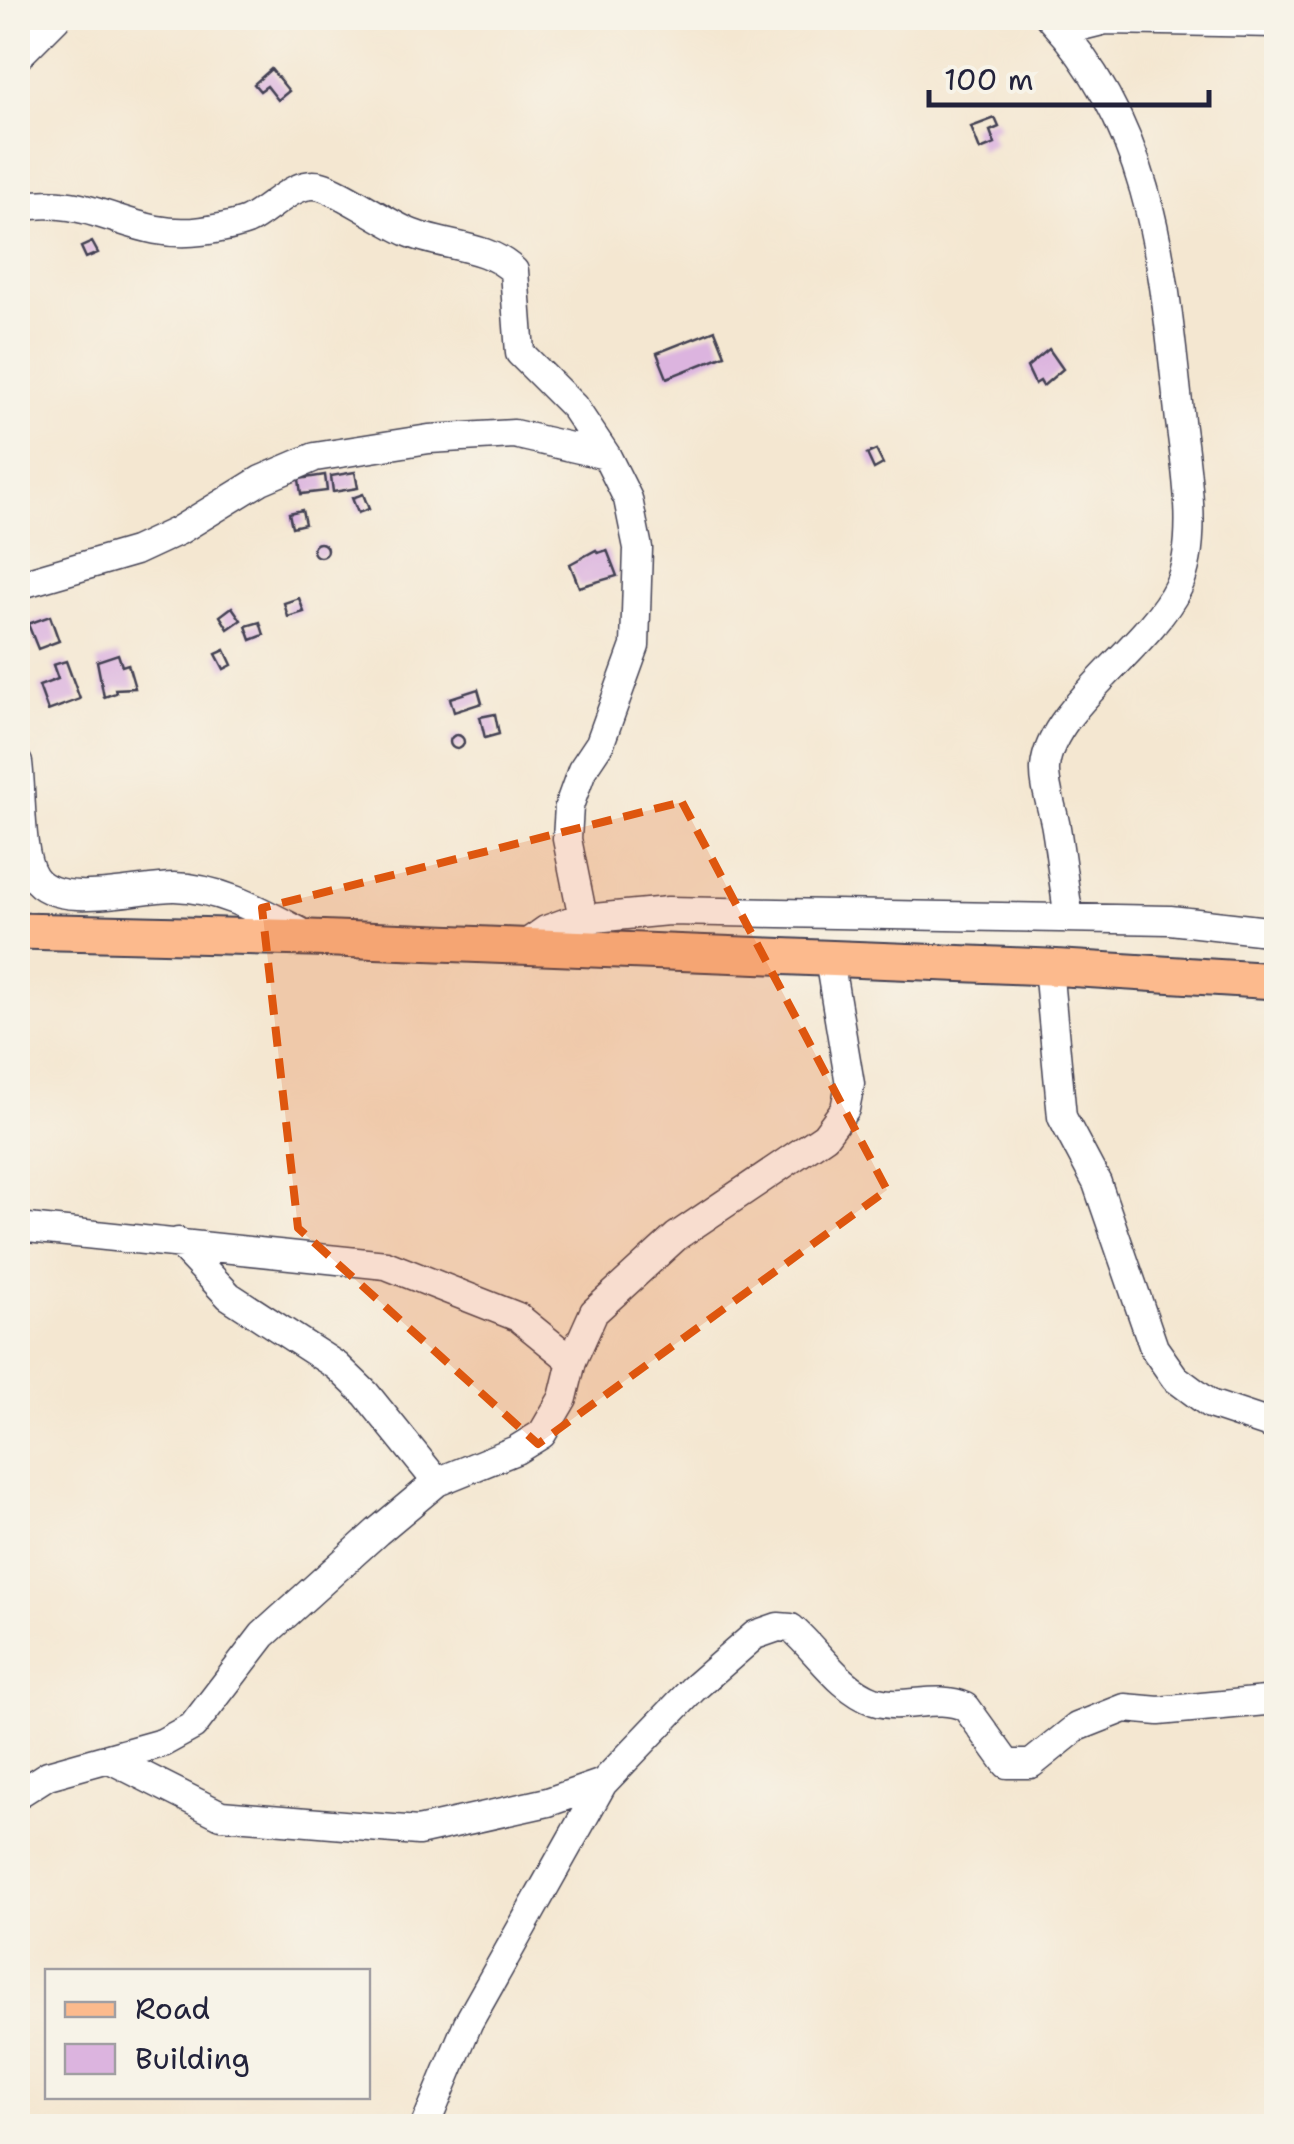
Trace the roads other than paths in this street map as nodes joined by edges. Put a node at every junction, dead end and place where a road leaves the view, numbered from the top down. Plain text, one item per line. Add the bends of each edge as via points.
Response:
1 (56, 18) edge
2 (1276, 23) edge
3 (1056, 24) edge
4 (18, 56) edge
5 (18, 207) edge
6 (606, 455) junction
7 (18, 585) edge
8 (18, 763) edge
9 (24, 872) edge
10 (583, 918) junction
11 (1068, 918) junction
12 (18, 931) edge
13 (1276, 932) edge
14 (311, 938) junction
15 (519, 949) junction
16 (830, 960) junction
17 (1048, 967) junction
18 (1276, 981) edge
19 (18, 1227) edge
20 (178, 1242) junction
21 (572, 1362) junction
22 (1276, 1426) edge
23 (438, 1482) junction
24 (1276, 1700) edge
25 (108, 1758) junction
26 (603, 1783) junction
27 (18, 1794) edge
28 (425, 2126) edge

1 - 4 street
2 - 3 street
3 - 11 street via 1083,54 1142,178 1166,275 1188,526 1179,585 1144,636 1050,741 1045,770
5 - 6 street via 74,203 182,234 245,222 301,186 320,186 412,234 502,259 518,287 520,353 574,407
6 - 7 street via 514,434 429,439 315,458 261,480 135,551
6 - 10 street via 638,548 638,608 634,646 600,743 569,806 568,839
8 - 9 street
9 - 14 street via 46,889 80,895 174,887 213,892
10 - 11 street via 731,911
10 - 15 street via 546,930
11 - 13 street
12 - 14 main road
14 - 15 main road
15 - 16 main road
16 - 17 main road
16 - 21 street via 850,1084 845,1109 826,1136 727,1200 637,1270 594,1312
17 - 18 main road
17 - 22 street via 1062,1116 1097,1184 1154,1348 1175,1378 1210,1404
19 - 20 street
20 - 21 street via 386,1265 518,1317
20 - 23 street via 229,1296 337,1366
21 - 23 street via 563,1398 542,1434
23 - 25 street via 263,1635 193,1726 162,1744
24 - 26 street via 1125,1708 1078,1727 1031,1764 1006,1764 966,1707 875,1702 791,1628 778,1627 755,1636 693,1689
25 - 26 street via 222,1815 418,1831
25 - 27 street via 48,1775
26 - 28 street via 468,2022

